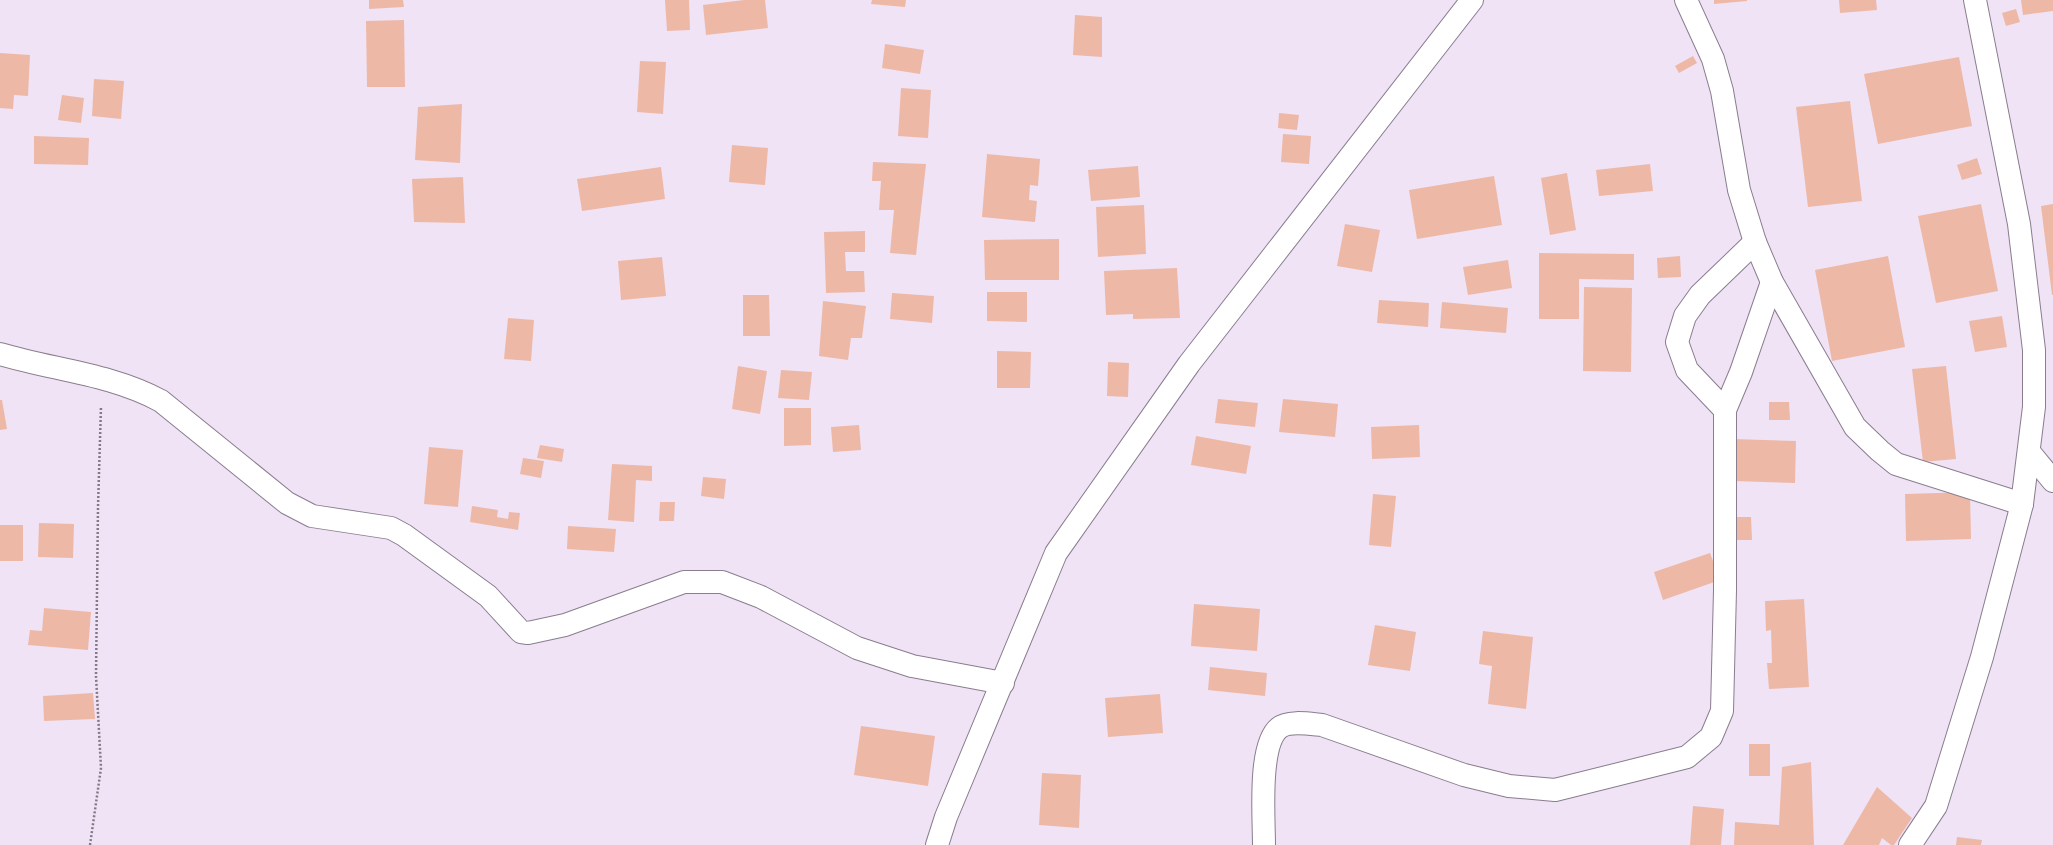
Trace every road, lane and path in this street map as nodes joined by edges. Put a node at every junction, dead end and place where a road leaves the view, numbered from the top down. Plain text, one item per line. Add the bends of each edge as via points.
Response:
1 (1472, 0) edge
2 (1686, 0) edge
3 (1975, 0) edge
4 (1755, 242) junction
5 (1772, 282) junction
6 (0, 354) edge
7 (102, 377) junction
8 (1725, 410) junction
9 (2030, 453) junction
10 (2053, 480) edge
11 (2022, 504) junction
12 (1003, 683) junction
13 (90, 845) edge
14 (937, 845) edge
15 (1264, 845) edge
16 (1910, 845) edge

1 - 12 street via 1189,364 1056,553
2 - 4 street via 1713,59 1722,91 1739,190
3 - 9 street via 2020,232 2034,350 2034,407
4 - 5 street
4 - 8 street via 1700,295 1685,316 1677,342 1687,370
5 - 8 street
5 - 11 street via 1855,427 1880,451 1896,464
6 - 7 street via 29,363
7 - 12 street via 161,401 287,503 312,516 391,528 404,535 488,596 521,632 528,633 565,625 684,582 722,582 761,597 857,648 912,666
7 - 13 path via 96,668 101,768
8 - 15 street via 1722,711 1711,737 1687,757 1555,790 1509,786 1464,775 1322,725 1298,723 1280,727 1270,739 1265,755
9 - 10 street
9 - 11 street
11 - 16 street via 1982,657 1936,806
12 - 14 street via 946,817

